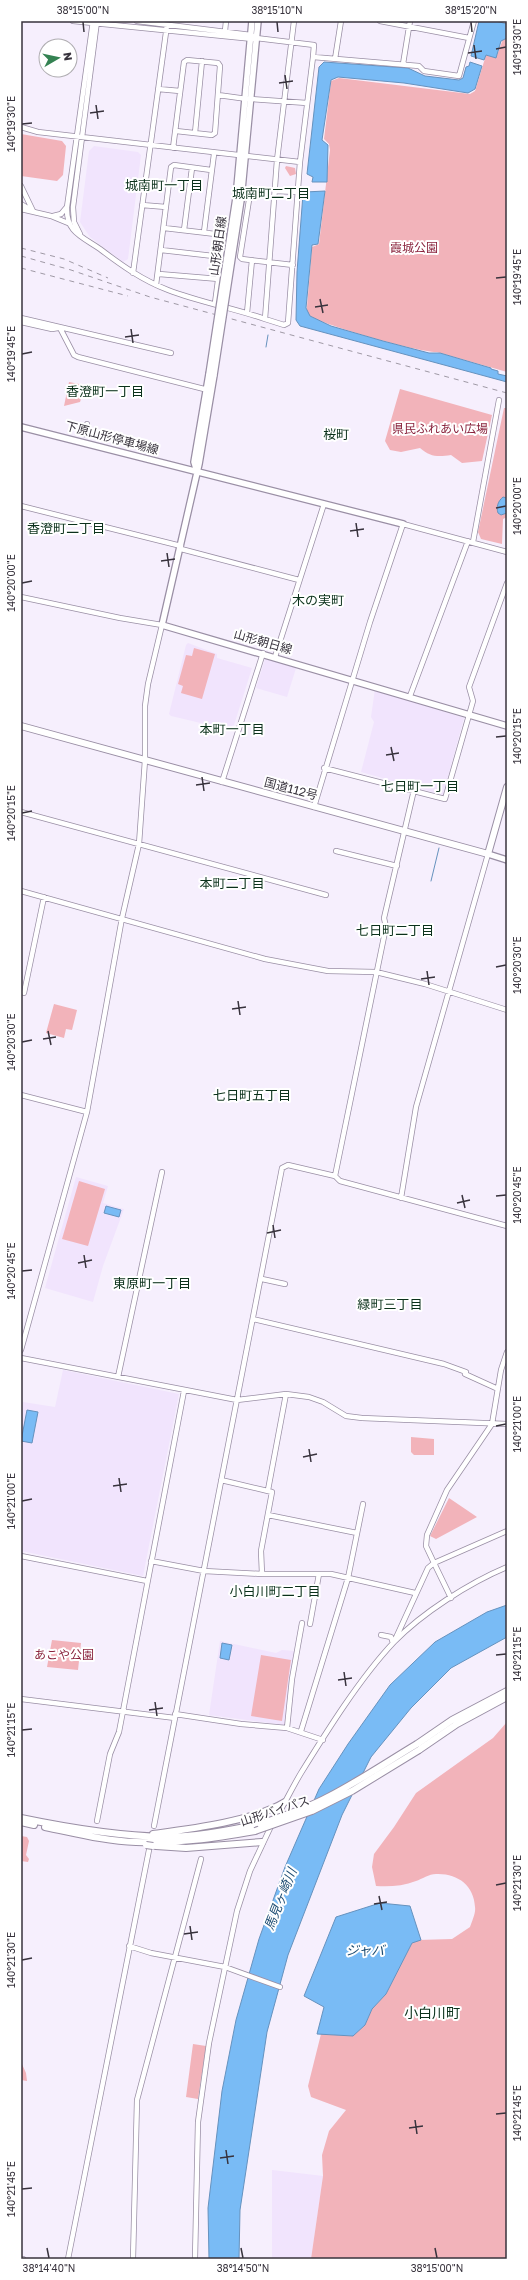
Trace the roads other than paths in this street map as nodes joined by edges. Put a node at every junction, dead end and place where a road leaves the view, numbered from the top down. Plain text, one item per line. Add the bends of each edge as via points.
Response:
1 (73, 21) edge
2 (137, 21) edge
3 (226, 21) edge
4 (252, 21) edge
5 (258, 21) edge
6 (294, 21) edge
7 (341, 21) edge
8 (380, 21) edge
9 (474, 21) edge
10 (95, 22) edge
11 (410, 24) edge
12 (167, 25) junction
13 (225, 31) junction
14 (166, 32) junction
15 (253, 37) junction
16 (469, 38) junction
17 (292, 42) junction
18 (313, 58) junction
19 (335, 59) junction
20 (202, 61) junction
21 (403, 64) junction
22 (158, 89) junction
23 (180, 92) junction
24 (218, 95) junction
25 (249, 99) junction
26 (284, 102) junction
27 (306, 103) junction
28 (21, 127) edge
29 (176, 131) junction
30 (195, 133) junction
31 (79, 136) junction
32 (150, 145) junction
33 (173, 148) junction
34 (214, 154) junction
35 (244, 157) junction
36 (277, 160) junction
37 (300, 162) junction
38 (192, 168) junction
39 (211, 170) junction
40 (21, 186) edge
41 (242, 191) junction
42 (275, 191) junction
43 (297, 192) junction
44 (239, 199) junction
45 (21, 204) edge
46 (142, 205) junction
47 (67, 206) junction
48 (166, 207) junction
49 (73, 208) junction
50 (21, 209) edge
51 (32, 211) junction
52 (51, 216) junction
53 (67, 218) junction
54 (60, 219) junction
55 (68, 224) junction
56 (164, 228) junction
57 (184, 230) junction
58 (204, 232) junction
59 (82, 236) junction
60 (161, 250) junction
61 (222, 257) junction
62 (252, 260) junction
63 (268, 262) junction
64 (293, 264) junction
65 (133, 273) junction
66 (158, 274) junction
67 (218, 279) junction
68 (156, 285) junction
69 (215, 302) junction
70 (247, 313) junction
71 (21, 318) edge
72 (265, 319) junction
73 (21, 322) edge
74 (60, 328) junction
75 (171, 353) dead end
76 (209, 390) junction
77 (499, 400) dead end
78 (87, 424) dead end
79 (21, 426) edge
80 (85, 431) tunnel mouth
81 (197, 472) junction
82 (324, 504) junction
83 (21, 506) edge
84 (403, 524) junction
85 (470, 542) junction
86 (181, 547) junction
87 (507, 552) edge
88 (300, 580) junction
89 (507, 582) edge
90 (21, 597) edge
91 (162, 625) junction
92 (263, 653) junction
93 (274, 657) junction
94 (353, 679) junction
95 (410, 696) junction
96 (469, 713) junction
97 (21, 726) edge
98 (507, 726) edge
99 (145, 760) junction
100 (324, 768) junction
101 (222, 782) junction
102 (507, 787) edge
103 (414, 790) junction
104 (314, 807) junction
105 (21, 812) edge
106 (405, 831) junction
107 (139, 844) junction
108 (336, 851) dead end
109 (488, 854) junction
110 (507, 860) edge
111 (397, 866) junction
112 (21, 891) edge
113 (326, 895) dead end
114 (44, 897) junction
115 (122, 918) junction
116 (376, 972) junction
117 (449, 992) junction
118 (24, 993) dead end
119 (507, 1010) edge
120 (21, 1095) edge
121 (86, 1112) junction
122 (162, 1172) dead end
123 (335, 1176) junction
124 (401, 1198) junction
125 (507, 1226) edge
126 (262, 1279) junction
127 (285, 1284) dead end
128 (253, 1319) junction
129 (21, 1350) edge
130 (507, 1352) edge
131 (21, 1358) edge
132 (118, 1378) junction
133 (498, 1389) junction
134 (184, 1391) junction
135 (286, 1394) junction
136 (237, 1400) junction
137 (492, 1424) junction
138 (507, 1424) edge
139 (221, 1480) junction
140 (268, 1490) junction
141 (363, 1504) dead end
142 (268, 1516) junction
143 (507, 1531) edge
144 (357, 1533) junction
145 (21, 1556) edge
146 (151, 1561) junction
147 (434, 1563) junction
148 (507, 1567) edge
149 (204, 1571) junction
150 (262, 1574) junction
151 (319, 1574) junction
152 (348, 1578) junction
153 (147, 1581) junction
154 (415, 1593) junction
155 (451, 1598) junction
156 (406, 1615) junction
157 (302, 1623) dead end
158 (310, 1624) dead end
159 (412, 1626) junction
160 (381, 1635) dead end
161 (393, 1643) junction
162 (507, 1691) edge
163 (507, 1697) edge
164 (21, 1700) edge
165 (123, 1712) junction
166 (175, 1716) junction
167 (287, 1728) junction
168 (301, 1732) junction
169 (323, 1740) junction
170 (418, 1747) junction
171 (285, 1802) junction
172 (21, 1818) edge
173 (97, 1821) dead end
174 (21, 1822) edge
175 (154, 1826) dead end
176 (136, 1836) junction
177 (109, 1840) junction
178 (262, 1842) junction
179 (149, 1847) junction
180 (201, 1859) dead end
181 (130, 1946) junction
182 (174, 1957) junction
183 (225, 1967) junction
184 (280, 1987) dead end
185 (68, 2259) edge
186 (133, 2259) edge
187 (195, 2259) edge

1 - 10 street
2 - 12 street
3 - 13 street
4 - 15 main road, 山形朝日線
5 - 15 main road, 山形朝日線
6 - 17 street
7 - 19 street
8 - 11 street
9 - 16 street
10 - 14 street
10 - 31 street
11 - 16 street
11 - 21 street
12 - 13 street
12 - 14 street
13 - 15 street
14 - 15 street
14 - 22 street
15 - 17 street
15 - 25 main road, 山形朝日線
16 - 21 street via 459,76 424,71 419,66
17 - 18 street via 314,45
17 - 26 street
18 - 19 street
18 - 27 street
19 - 21 street
20 - 23 street via 184,62
20 - 24 street via 218,63 220,66
20 - 30 street
22 - 23 street
22 - 32 street
23 - 29 street
24 - 25 street
24 - 30 street via 214,133
25 - 26 street
25 - 35 main road, 山形朝日線
26 - 27 street
26 - 36 street
27 - 37 street
28 - 31 street via 38,132
29 - 30 street
29 - 33 street
31 - 32 street
31 - 47 street
31 - 49 street
32 - 33 street
32 - 46 street
33 - 34 street
34 - 35 street
34 - 39 street
35 - 36 street
35 - 41 main road, 山形朝日線
35 - 44 main road, 山形朝日線
36 - 37 street
36 - 42 street
37 - 43 street
38 - 39 street
38 - 48 street via 174,165 171,167
38 - 57 street
39 - 58 street
40 - 51 street
41 - 44 main road, 山形朝日線
41 - 62 street via 249,200 240,257
42 - 43 street
42 - 63 street
43 - 64 street
44 - 76 main road, 山形朝日線, bridge
45 - 51 street
46 - 48 street
46 - 65 street
47 - 52 street via 61,214
47 - 53 street
48 - 56 street
49 - 53 street
49 - 59 street via 75,226
50 - 51 street
51 - 52 street
52 - 54 street
53 - 54 street
53 - 55 street
54 - 55 street
55 - 59 street
56 - 57 street
56 - 60 street
57 - 58 street
58 - 61 street via 224,235
59 - 65 street
60 - 61 street
60 - 66 street
61 - 67 street
62 - 63 street
62 - 70 street
63 - 64 street
63 - 72 street
64 - 72 street via 288,323 284,325
65 - 68 street
66 - 67 street
66 - 68 street
67 - 69 street
68 - 69 street
69 - 70 street
70 - 72 street
71 - 74 street
73 - 74 street via 52,329
74 - 75 street
74 - 76 street via 74,355 78,357
76 - 81 main road, 山形朝日線
77 - 85 street
78 - 80 street
79 - 81 main road, 下原山形停車場線
81 - 82 main road
81 - 86 main road, 山形朝日線
82 - 84 main road
82 - 88 street
83 - 86 street
84 - 85 street
84 - 94 street
85 - 87 street
85 - 95 street
86 - 88 street
86 - 91 main road, 山形朝日線
88 - 93 street
89 - 96 street via 469,687 473,696
90 - 91 street
91 - 92 main road, 山形朝日線
91 - 99 street via 145,706
92 - 93 main road, 山形朝日線
92 - 101 street
93 - 94 main road, 山形朝日線
94 - 95 main road, 山形朝日線
94 - 100 street
95 - 96 main road, 山形朝日線
96 - 98 main road, 山形朝日線
96 - 103 street via 445,799
97 - 99 highway, 国道112号
99 - 101 highway, 国道112号
99 - 107 street
100 - 103 street
100 - 104 street
101 - 104 highway, 国道112号
102 - 109 highway
103 - 106 street
104 - 106 highway, 国道112号
105 - 107 street
106 - 109 highway, 国道112号
106 - 111 street
107 - 113 street
107 - 115 street
108 - 111 street
109 - 110 main road
109 - 117 street
111 - 116 street
112 - 114 street
114 - 115 street
114 - 118 street
115 - 116 street via 298,967 328,971
115 - 121 street
116 - 117 street
116 - 123 street
117 - 119 street
117 - 124 street via 416,1107
120 - 121 street
121 - 129 street
122 - 132 street
123 - 124 street via 340,1181
123 - 126 street via 288,1165 282,1168
124 - 125 street
126 - 127 street
126 - 128 street
128 - 133 street via 444,1364
128 - 136 street
130 - 133 street
131 - 132 street
132 - 134 street
133 - 137 street
134 - 136 street
134 - 146 street
135 - 136 street
135 - 137 street via 323,1402 346,1416
135 - 140 street
136 - 139 street
137 - 138 street
137 - 147 street via 447,1490 427,1535 426,1546
139 - 140 street
139 - 149 street
140 - 142 street via 272,1492
141 - 144 street
142 - 144 street
142 - 150 street via 261,1551
143 - 147 street
144 - 152 street
145 - 153 street
146 - 149 street
146 - 153 street
147 - 154 street via 428,1568
147 - 155 street
148 - 155 street
149 - 150 street
149 - 166 street
150 - 151 street
151 - 152 street
151 - 158 street
152 - 154 street
152 - 168 street
153 - 165 street
154 - 156 street
155 - 159 street
156 - 159 street via 407,1622
156 - 161 street
157 - 167 street
159 - 161 street
160 - 161 street via 391,1637
161 - 169 street
162 - 170 highway, 山形バイパス via 452,1720
163 - 170 highway, 山形バイパス
164 - 165 street
165 - 166 street
165 - 173 street via 119,1732 110,1754
166 - 167 street
166 - 175 street
167 - 168 street
168 - 169 street
169 - 171 street
170 - 176 highway, 山形バイパス, bridge via 327,1798 260,1824 223,1832 168,1837
170 - 177 highway, 山形バイパス, bridge via 352,1791 312,1811 255,1831 197,1841
171 - 176 highway via 277,1807 239,1818 178,1831
171 - 178 street
172 - 176 highway, 山形バイパス via 100,1833
174 - 177 highway, 山形バイパス
177 - 179 highway
178 - 179 highway via 186,1848
178 - 183 street via 239,1904
179 - 181 street
180 - 182 street
181 - 182 street
181 - 185 street
182 - 183 street
182 - 186 street via 137,2100
183 - 184 street
183 - 187 street via 208,2043 200,2101 196,2154

